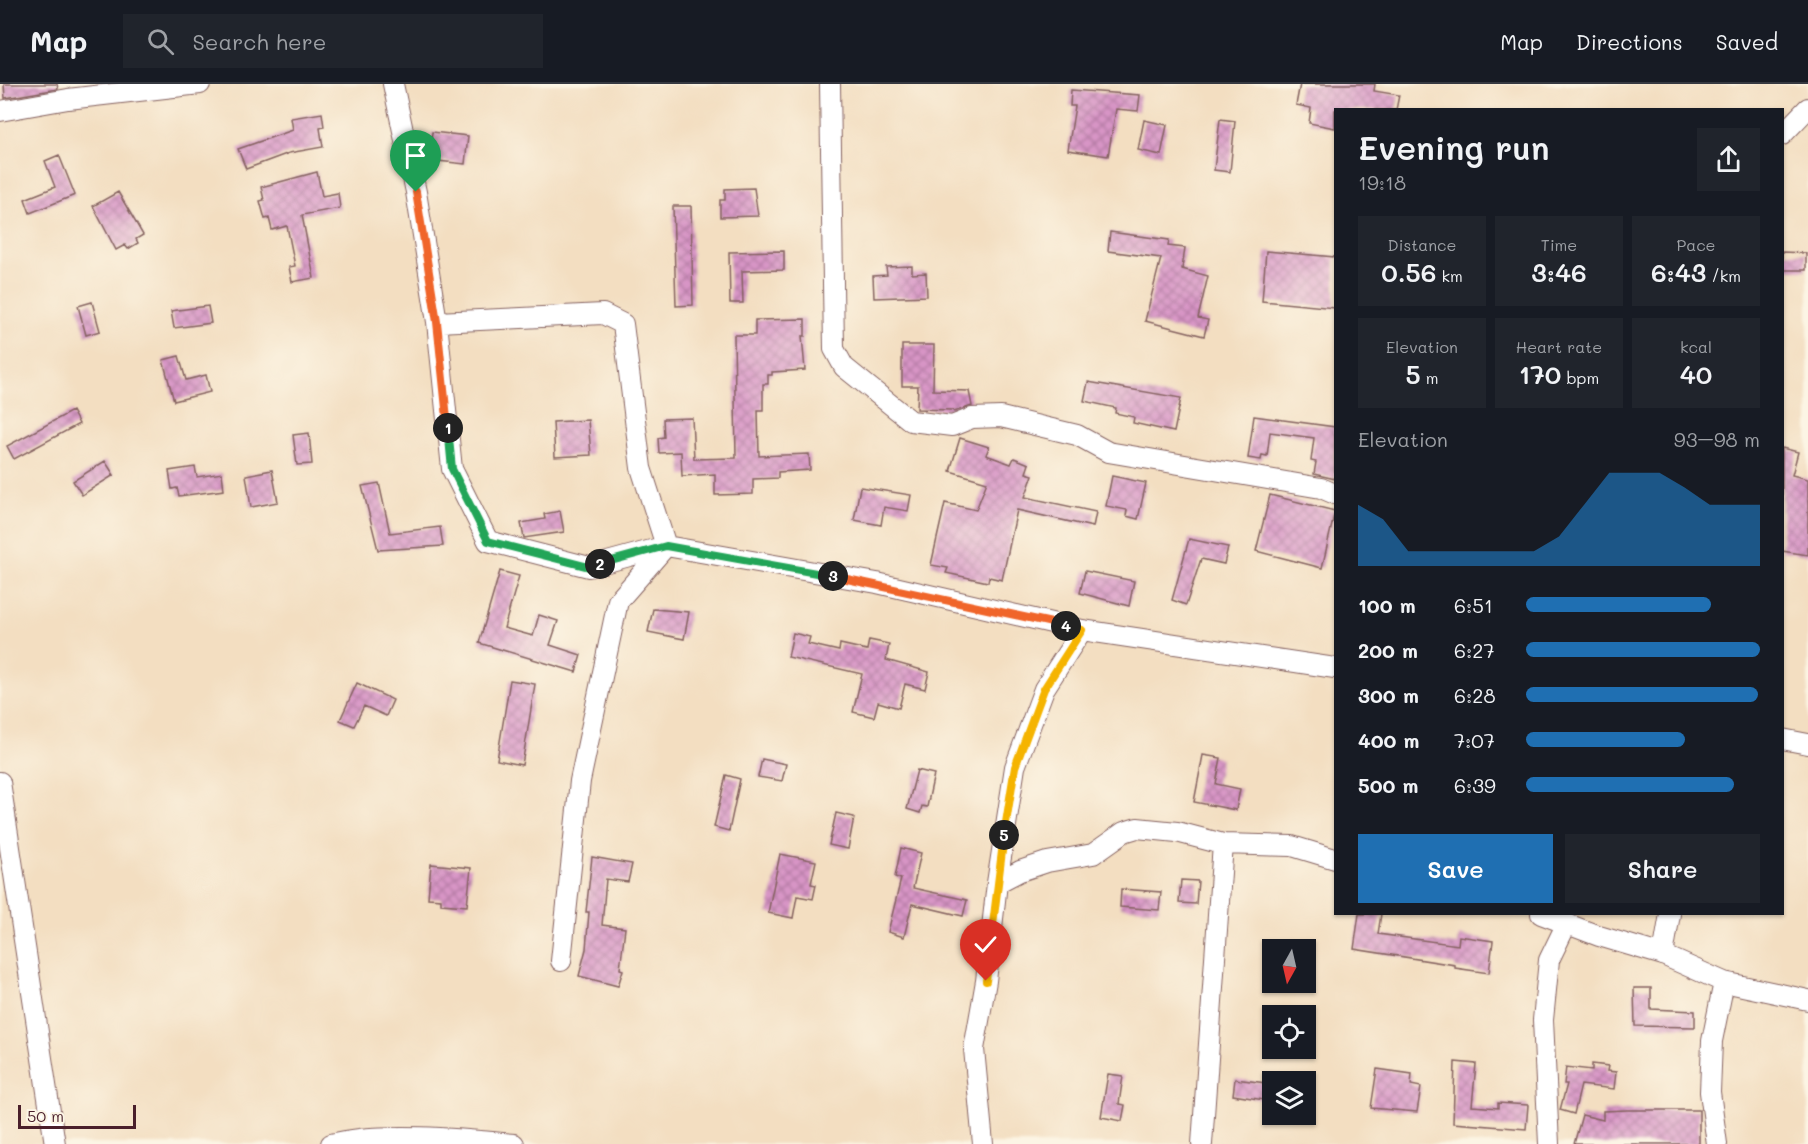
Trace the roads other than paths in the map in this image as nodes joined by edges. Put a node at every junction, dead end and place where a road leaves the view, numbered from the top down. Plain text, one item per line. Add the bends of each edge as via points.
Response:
1 (200, 84) edge
2 (393, 84) edge
3 (830, 84) edge
4 (1808, 108) edge
5 (0, 111) edge
6 (1784, 133) edge
7 (437, 322) junction
8 (1334, 494) edge
9 (666, 546) junction
10 (1082, 630) junction
11 (1334, 668) edge
12 (1784, 739) edge
13 (1808, 744) edge
14 (0, 782) edge
15 (1223, 844) junction
16 (1334, 859) edge
17 (997, 884) junction
18 (1545, 915) edge
19 (1670, 915) edge
20 (1567, 923) junction
21 (1663, 955) junction
22 (561, 961) dead end
23 (1724, 982) junction
24 (1808, 1000) edge
25 (982, 1134) edge
26 (55, 1144) edge
27 (332, 1144) edge
28 (514, 1144) edge
29 (971, 1144) edge
30 (1202, 1144) edge
31 (1549, 1144) edge
32 (1717, 1144) edge

1 - 5 street
2 - 7 street
3 - 8 street via 834,349 844,368 911,421 952,426 972,418 1001,417 1077,435 1108,452 1322,488
4 - 6 street
7 - 9 street via 452,469 488,541 589,567
7 - 9 street via 603,314 623,324 641,468
9 - 10 street via 878,583
9 - 22 street via 618,601 580,781
10 - 11 street
10 - 17 street via 1044,689 1015,767
12 - 13 street
14 - 26 street
15 - 16 street via 1292,846
15 - 17 street via 1177,832 1137,828 1124,832 1094,854 1047,862
15 - 30 street
17 - 25 street via 974,1048
18 - 20 street
19 - 21 street
20 - 21 street
20 - 31 street via 1549,960 1543,1020
21 - 23 street
23 - 24 street
23 - 32 street via 1712,1041 1710,1092
25 - 29 street
27 - 28 street via 352,1138

